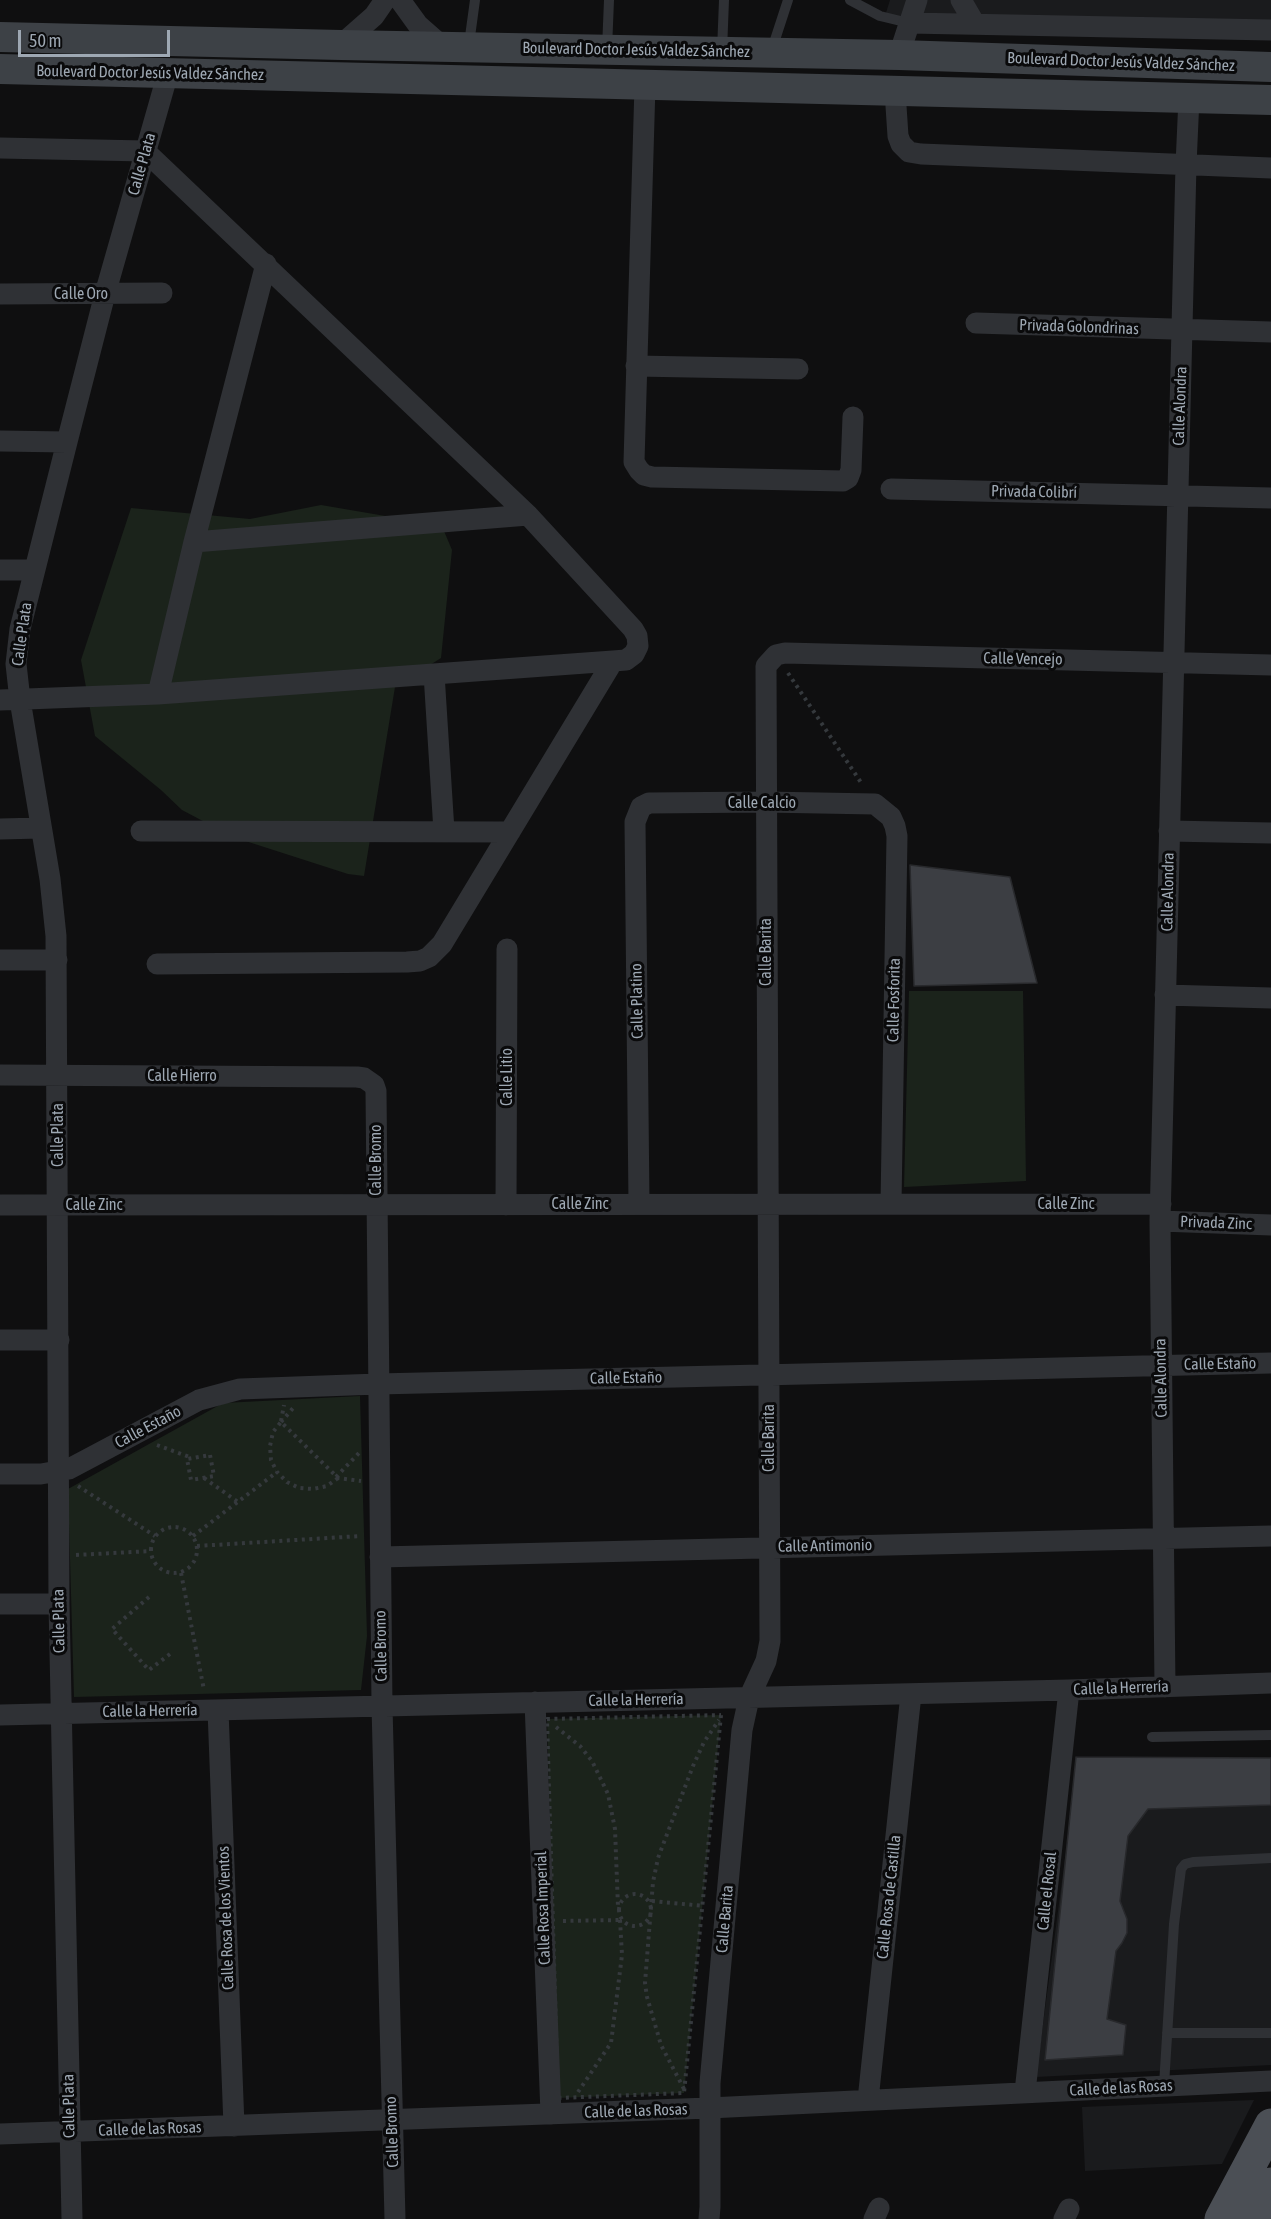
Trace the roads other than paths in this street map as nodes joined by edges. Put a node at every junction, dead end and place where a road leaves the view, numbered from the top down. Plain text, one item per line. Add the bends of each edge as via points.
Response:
1 (385, 0) edge
2 (400, 0) edge
3 (475, 0) edge
4 (609, 0) edge
5 (724, 0) edge
6 (788, 0) edge
7 (850, 0) edge
8 (917, 0) edge
9 (961, 0) edge
10 (909, 23) junction
11 (975, 24) junction
12 (1271, 30) edge
13 (0, 37) edge
14 (341, 45) junction
15 (455, 47) junction
16 (607, 49) junction
17 (722, 51) junction
18 (771, 52) junction
19 (899, 55) junction
20 (1271, 67) edge
21 (0, 69) edge
22 (168, 73) junction
23 (645, 85) junction
24 (895, 91) junction
25 (1189, 98) junction
26 (1271, 100) edge
27 (0, 148) edge
28 (145, 151) junction
29 (1186, 165) junction
30 (1271, 168) edge
31 (266, 264) junction
32 (162, 293) dead end
33 (0, 294) edge
34 (105, 294) junction
35 (976, 323) dead end
36 (1182, 330) junction
37 (1271, 332) edge
38 (636, 366) junction
39 (798, 369) dead end
40 (853, 417) dead end
41 (0, 441) edge
42 (67, 442) junction
43 (891, 489) dead end
44 (1178, 495) junction
45 (1271, 498) edge
46 (528, 515) junction
47 (194, 542) junction
48 (0, 570) edge
49 (34, 570) junction
50 (776, 655) joint
51 (613, 661) junction
52 (1173, 663) junction
53 (1271, 665) edge
54 (434, 674) junction
55 (158, 694) junction
56 (10, 700) edge
57 (765, 802) junction
58 (649, 803) joint
59 (875, 804) joint
60 (40, 828) junction
61 (0, 829) edge
62 (141, 831) dead end
63 (444, 831) junction
64 (1169, 831) junction
65 (510, 832) junction
66 (1271, 833) edge
67 (507, 949) dead end
68 (0, 960) edge
69 (57, 960) junction
70 (157, 964) dead end
71 (1165, 995) junction
72 (1271, 998) edge
73 (0, 1075) edge
74 (57, 1075) junction
75 (364, 1078) joint
76 (506, 1204) junction
77 (639, 1204) junction
78 (768, 1204) junction
79 (891, 1204) junction
80 (0, 1205) edge
81 (58, 1205) junction
82 (376, 1205) junction
83 (1161, 1212) junction
84 (1271, 1225) edge
85 (0, 1340) edge
86 (59, 1340) junction
87 (1271, 1363) edge
88 (1161, 1366) junction
89 (769, 1374) junction
90 (378, 1384) junction
91 (59, 1472) junction
92 (0, 1474) edge
93 (1271, 1536) edge
94 (1163, 1538) junction
95 (770, 1548) junction
96 (380, 1557) junction
97 (0, 1604) edge
98 (59, 1604) junction
99 (1271, 1683) edge
100 (1165, 1687) junction
101 (1069, 1690) junction
102 (911, 1694) junction
103 (1271, 1694) edge
104 (749, 1698) junction
105 (211, 1702) junction
106 (534, 1702) junction
107 (382, 1706) junction
108 (61, 1713) junction
109 (0, 1715) edge
110 (1271, 1735) edge
111 (1152, 1737) dead end
112 (1271, 1858) edge
113 (1167, 2033) junction
114 (1271, 2033) edge
115 (1271, 2080) edge
116 (1164, 2085) junction
117 (1025, 2092) junction
118 (868, 2100) junction
119 (709, 2108) junction
120 (551, 2114) junction
121 (392, 2120) junction
122 (1271, 2125) edge
123 (234, 2126) junction
124 (70, 2132) junction
125 (0, 2134) edge
126 (1271, 2184) edge
127 (72, 2219) edge
128 (395, 2219) edge
129 (709, 2219) edge
130 (1221, 2219) edge
131 (1252, 2219) edge

1 - 14 street via 374,16
2 - 15 street via 418,25
3 - 15 lane
4 - 16 lane
5 - 17 lane
6 - 18 lane
7 - 10 lane via 880,16
8 - 10 street
9 - 11 street
10 - 11 street
10 - 19 street
11 - 12 street
13 - 14 main road, Boulevard Doctor Jesús Valdez Sánchez
14 - 15 main road, Boulevard Doctor Jesús Valdez Sánchez
15 - 16 main road, Boulevard Doctor Jesús Valdez Sánchez
16 - 17 main road, Boulevard Doctor Jesús Valdez Sánchez
17 - 18 main road, Boulevard Doctor Jesús Valdez Sánchez
18 - 19 main road, Boulevard Doctor Jesús Valdez Sánchez
19 - 20 main road, Boulevard Doctor Jesús Valdez Sánchez
21 - 22 main road, Boulevard Doctor Jesús Valdez Sánchez
22 - 23 main road, Boulevard Doctor Jesús Valdez Sánchez
22 - 28 street, Calle Plata
23 - 24 main road, Boulevard Doctor Jesús Valdez Sánchez
23 - 38 street
24 - 25 main road, Boulevard Doctor Jesús Valdez Sánchez
24 - 29 street via 898,136 909,152
25 - 26 main road, Boulevard Doctor Jesús Valdez Sánchez
25 - 29 street, Calle Alondra
27 - 28 street
28 - 31 street
28 - 34 street, Calle Plata
29 - 30 street
29 - 36 street, Calle Alondra
31 - 46 street
31 - 47 street
32 - 34 street, Calle Oro
33 - 34 street, Calle Oro
34 - 42 street, Calle Plata
35 - 36 street, Privada Golondrinas
36 - 37 street, Privada Golondrinas
36 - 44 street, Calle Alondra
38 - 39 street
38 - 40 street via 634,462 652,477 843,482 851,470
41 - 42 street
42 - 49 street, Calle Plata
43 - 44 street, Privada Colibrí
44 - 45 street, Privada Colibrí
44 - 52 street, Calle Alondra
46 - 47 street
46 - 51 street via 637,636 634,654 626,660
47 - 55 street
48 - 49 street
49 - 56 street, Calle Plata via 17,648 17,679
50 - 52 street, Calle Vencejo
50 - 57 street, Calle Barita via 766,666 765,675
51 - 54 street
51 - 65 street
52 - 53 street, Calle Vencejo
52 - 64 street, Calle Alondra
54 - 55 street
54 - 63 street
55 - 56 street
56 - 60 street, Calle Plata
57 - 58 street, Calle Calcio
57 - 59 street, Calle Calcio
57 - 78 street, Calle Barita
58 - 77 street, Calle Platino via 641,807 634,822
59 - 79 street, Calle Fosforita via 891,817 897,836
60 - 61 street
60 - 69 street, Calle Plata
62 - 63 street
63 - 65 street
64 - 66 street
64 - 71 street, Calle Alondra
65 - 70 street via 442,944 420,961
67 - 76 street, Calle Litio
68 - 69 street
69 - 74 street, Calle Plata
71 - 72 street
71 - 83 street, Calle Alondra
73 - 74 street, Calle Hierro
74 - 75 street, Calle Hierro
74 - 81 street, Calle Plata
75 - 82 street, Calle Bromo via 376,1091
76 - 77 street, Calle Zinc
76 - 82 street, Calle Zinc
77 - 78 street, Calle Zinc
78 - 79 street, Calle Zinc
78 - 89 street, Calle Barita
79 - 83 street, Calle Zinc
80 - 81 street, Calle Zinc
81 - 82 street, Calle Zinc
81 - 86 street, Calle Plata
82 - 90 street, Calle Bromo
83 - 84 street, Privada Zinc
83 - 88 street, Calle Alondra
85 - 86 street
86 - 91 street, Calle Plata
87 - 88 street, Calle Estaño
88 - 89 street, Calle Estaño
88 - 94 street, Calle Alondra
89 - 90 street, Calle Estaño
89 - 95 street, Calle Barita
90 - 91 street, Calle Estaño via 266,1387 219,1393
90 - 96 street, Calle Bromo
91 - 92 street, Calle Estaño
91 - 98 street, Calle Plata
93 - 94 street, Calle Antimonio
94 - 95 street, Calle Antimonio
94 - 100 street, Calle Alondra
95 - 96 street, Calle Antimonio
95 - 104 street, Calle Barita via 770,1641 766,1662
96 - 107 street, Calle Bromo
97 - 98 street
98 - 108 street, Calle Plata
99 - 100 street, Calle la Herrería
99 - 103 lane
100 - 101 street, Calle la Herrería
101 - 102 street, Calle la Herrería
101 - 117 street, Calle el Rosal
102 - 104 street, Calle la Herrería
102 - 118 street, Calle Rosa de Castilla
104 - 106 street, Calle la Herrería
104 - 119 street, Calle Barita via 742,1730
105 - 107 street, Calle la Herrería
105 - 108 street, Calle la Herrería
105 - 123 street, Calle Rosa de los Vientos
106 - 107 street, Calle la Herrería
106 - 120 street, Calle Rosa Imperial
107 - 121 street, Calle Bromo
108 - 109 street, Calle la Herrería
108 - 124 street, Calle Plata
110 - 111 lane
112 - 113 lane via 1193,1862 1180,1869
113 - 114 lane
113 - 116 lane
115 - 116 street, Calle de las Rosas
116 - 117 street, Calle de las Rosas
117 - 118 street, Calle de las Rosas
118 - 119 street, Calle de las Rosas
119 - 120 street, Calle de las Rosas
119 - 129 street, Calle Barita
120 - 121 street, Calle de las Rosas
121 - 123 street, Calle de las Rosas
121 - 128 street, Calle Bromo
122 - 130 main road
123 - 124 street, Calle de las Rosas
124 - 125 street, Calle de las Rosas
124 - 127 street, Calle Plata
126 - 131 main road

